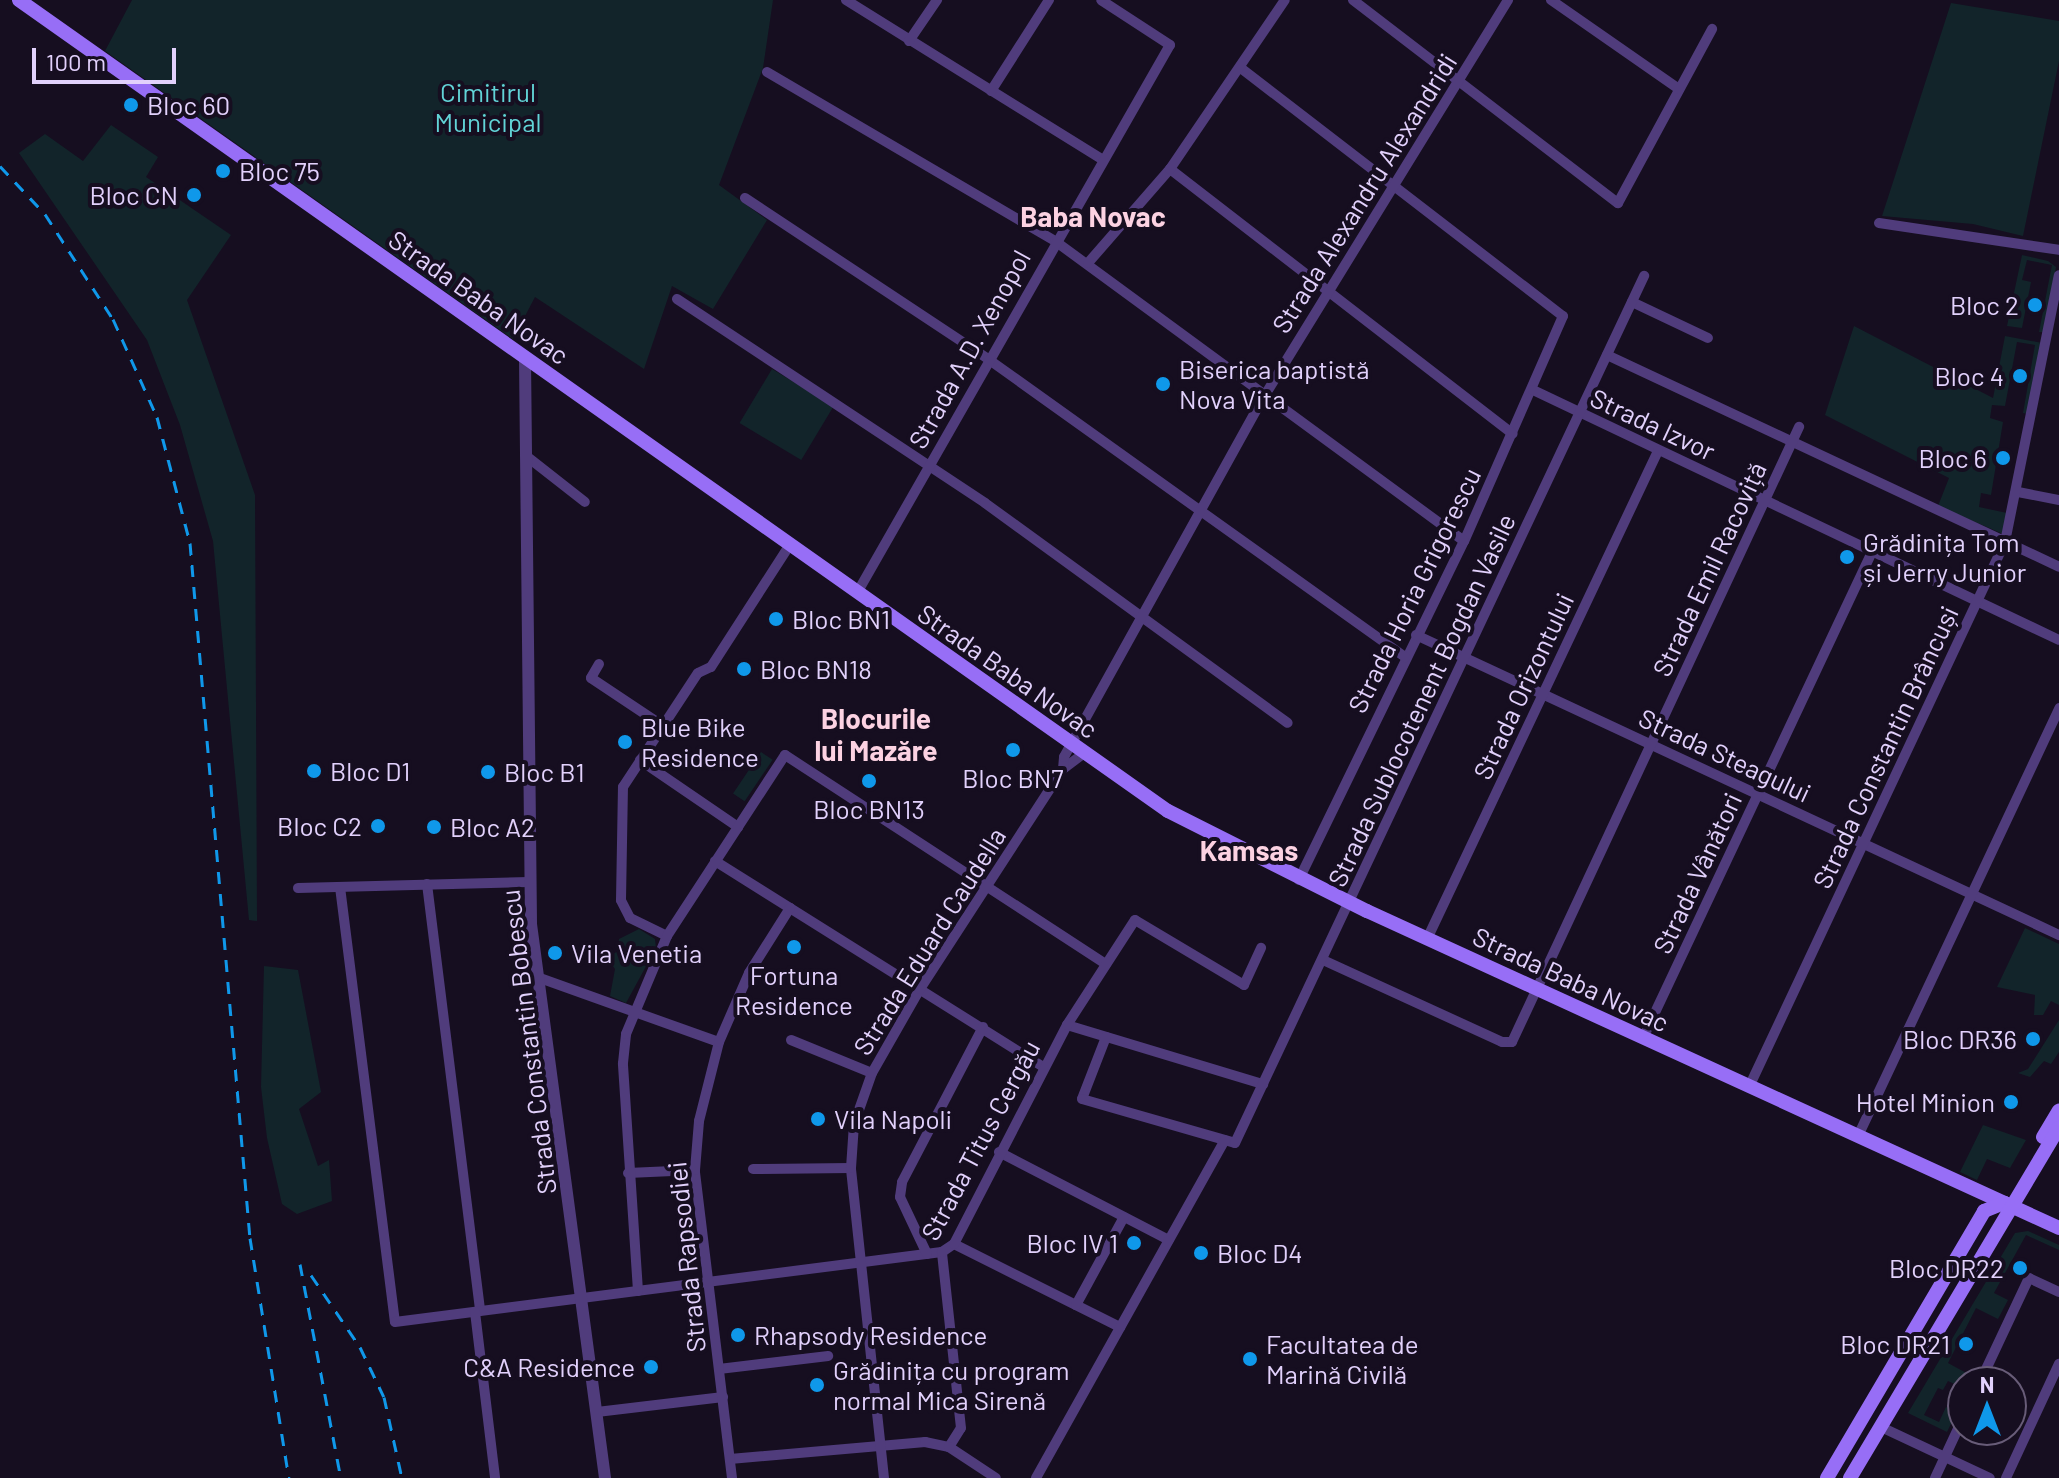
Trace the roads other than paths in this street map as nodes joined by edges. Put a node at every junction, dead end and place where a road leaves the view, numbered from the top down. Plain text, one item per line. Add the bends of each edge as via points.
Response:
1 (19, 0) edge
2 (846, 0) edge
3 (937, 0) edge
4 (1049, 0) edge
5 (1101, 0) edge
6 (1285, 0) edge
7 (1353, 0) edge
8 (1508, 0) edge
9 (1551, 0) edge
10 (1712, 29) dead end
11 (909, 41) junction
12 (1242, 69) junction
13 (767, 72) dead end
14 (1458, 81) junction
15 (1679, 89) junction
16 (991, 91) junction
17 (1103, 160) junction
18 (1170, 169) junction
19 (1395, 188) junction
20 (745, 198) dead end
21 (1879, 223) dead end
22 (1055, 241) junction
23 (2059, 250) edge
24 (1088, 263) junction
25 (2059, 275) edge
26 (1644, 276) dead end
27 (1330, 291) junction
28 (677, 299) dead end
29 (1632, 302) junction
30 (1708, 338) dead end
31 (1607, 355) junction
32 (525, 359) junction
33 (988, 359) junction
34 (1533, 390) junction
35 (1265, 395) junction
36 (1580, 414) junction
37 (1799, 427) dead end
38 (1513, 434) junction
39 (1792, 442) junction
40 (1658, 451) junction
41 (525, 455) junction
42 (929, 465) junction
43 (2018, 492) junction
44 (2059, 500) edge
45 (1765, 501) junction
46 (585, 502) dead end
47 (1204, 510) junction
48 (1464, 541) junction
49 (2005, 542) junction
50 (789, 546) junction
51 (1872, 552) junction
52 (2059, 567) edge
53 (857, 593) junction
54 (1978, 602) junction
55 (1143, 618) junction
56 (1416, 635) junction
57 (2059, 640) edge
58 (1405, 657) junction
59 (1465, 658) junction
60 (599, 664) dead end
61 (1543, 694) junction
62 (2059, 708) edge
63 (1288, 723) dead end
64 (663, 726) junction
65 (1651, 745) junction
66 (1077, 750) junction
67 (640, 760) junction
68 (1758, 795) junction
69 (738, 827) junction
70 (1864, 845) junction
71 (715, 861) junction
72 (1299, 880) junction
73 (529, 882) junction
74 (427, 884) junction
75 (987, 886) junction
76 (340, 887) junction
77 (298, 888) dead end
78 (1972, 895) junction
79 (1350, 903) junction
80 (790, 908) junction
81 (2059, 935) edge
82 (667, 936) junction
83 (1427, 939) junction
84 (1261, 948) dead end
85 (1323, 960) junction
86 (1106, 964) junction
87 (537, 977) junction
88 (920, 989) junction
89 (1536, 989) junction
90 (633, 1011) junction
91 (1067, 1025) junction
92 (983, 1027) junction
93 (1106, 1037) junction
94 (1643, 1038) junction
95 (791, 1040) dead end
96 (719, 1042) junction
97 (1042, 1066) junction
98 (872, 1073) junction
99 (1263, 1084) junction
100 (1749, 1087) junction
101 (2059, 1110) edge
102 (2059, 1128) edge
103 (1858, 1136) junction
104 (1230, 1141) junction
105 (999, 1152) junction
106 (851, 1168) junction
107 (753, 1169) dead end
108 (695, 1170) junction
109 (628, 1173) junction
110 (2009, 1205) junction
111 (1124, 1217) junction
112 (2059, 1228) edge
113 (1169, 1240) junction
114 (954, 1244) junction
115 (942, 1252) junction
116 (927, 1254) junction
117 (860, 1263) junction
118 (709, 1282) junction
119 (638, 1291) junction
120 (2059, 1292) edge
121 (583, 1298) junction
122 (1076, 1305) junction
123 (477, 1312) junction
124 (1120, 1327) junction
125 (828, 1356) dead end
126 (2059, 1364) edge
127 (1988, 1366) edge
128 (719, 1369) junction
129 (723, 1397) junction
130 (597, 1412) junction
131 (1881, 1427) junction
132 (880, 1443) junction
133 (1950, 1446) edge
134 (949, 1447) junction
135 (1945, 1457) junction
136 (730, 1459) junction
137 (495, 1478) edge
138 (605, 1478) edge
139 (732, 1478) edge
140 (884, 1478) edge
141 (996, 1478) edge
142 (1036, 1478) edge
143 (1827, 1478) edge
144 (1850, 1478) edge
145 (1935, 1478) edge
146 (1990, 1478) edge
147 (2006, 1478) edge

1 - 32 main road, Strada Baba Novac
2 - 11 street
3 - 11 street
4 - 16 street
5 - 17 street, Strada A.D. Xenopol via 1170,45
6 - 12 street
7 - 14 street
8 - 14 street, Strada Alexandru Alexandridi
9 - 15 street
10 - 15 street
11 - 16 street
12 - 18 street
12 - 19 street
13 - 22 street
14 - 15 street via 1618,203
14 - 19 street, Strada Alexandru Alexandridi
16 - 17 street
17 - 22 street, Strada A.D. Xenopol
18 - 24 street
18 - 27 street
19 - 27 street, Strada Alexandru Alexandridi
19 - 34 street, Strada Horia Grigorescu via 1563,316
20 - 33 street
21 - 23 street
22 - 24 street
22 - 33 street, Strada A.D. Xenopol
24 - 35 street
25 - 43 street, Strada Constantin Brâncuși
26 - 29 street, Strada Sublocotenent Bogdan Vasile
27 - 35 street, Strada Alexandru Alexandridi
27 - 38 street
28 - 42 street
29 - 30 street
29 - 31 street, Strada Sublocotenent Bogdan Vasile
31 - 36 street, Strada Sublocotenent Bogdan Vasile
31 - 39 street
32 - 41 street, Strada Constantin Bobescu
32 - 50 main road, Strada Baba Novac
33 - 42 street, Strada A.D. Xenopol
33 - 47 street
34 - 36 street, Strada Izvor
34 - 38 street, Strada Horia Grigorescu
35 - 47 street, Strada Alexandru Alexandridi
35 - 48 street via 1383,487
36 - 40 street, Strada Izvor
36 - 59 street, Strada Sublocotenent Bogdan Vasile
37 - 39 street, Strada Emil Racoviță
38 - 48 street, Strada Horia Grigorescu
39 - 45 street, Strada Emil Racoviță
39 - 49 street
40 - 45 street, Strada Izvor
40 - 61 street, Strada Orizontului
41 - 46 street
41 - 73 street, Strada Constantin Bobescu
42 - 53 street, Strada A.D. Xenopol
42 - 55 street
43 - 44 street
43 - 49 street, Strada Constantin Brâncuși
45 - 51 street, Strada Izvor
45 - 65 street, Strada Emil Racoviță
47 - 55 street, Strada Alexandru Alexandridi
47 - 58 street
48 - 56 street, Strada Horia Grigorescu
49 - 52 street
49 - 54 street, Strada Constantin Brâncuși
50 - 53 main road, Strada Baba Novac
50 - 64 street via 711,667 698,673
51 - 54 street, Strada Izvor
51 - 68 street, Strada Vânători
53 - 66 main road, Strada Baba Novac
54 - 57 street, Strada Izvor
54 - 70 street, Strada Constantin Brâncuși
55 - 63 street
55 - 66 street, Strada Alexandru Alexandridi
56 - 58 street, Strada Horia Grigorescu
56 - 59 street, Strada Steagului
58 - 72 street, Strada Horia Grigorescu
59 - 61 street, Strada Steagului
59 - 79 street, Strada Sublocotenent Bogdan Vasile
60 - 64 street via 591,678
61 - 65 street, Strada Steagului
61 - 83 street, Strada Orizontului
62 - 78 street
64 - 67 street
65 - 68 street, Strada Steagului
65 - 89 street, Strada Emil Racoviță
66 - 72 main road, Strada Baba Novac via 1193,826
66 - 75 street, Strada Eduard Caudella
67 - 69 street
67 - 82 street via 623,787 621,900 630,918
68 - 70 street, Strada Steagului
68 - 94 street, Strada Vânători
69 - 71 street
69 - 75 street via 785,755
70 - 78 street, Strada Steagului
70 - 100 street, Strada Constantin Brâncuși
71 - 80 street
71 - 82 street
72 - 79 main road, Strada Baba Novac
73 - 74 street
73 - 87 street, Strada Constantin Bobescu
74 - 76 street
74 - 123 street
75 - 86 street
75 - 88 street, Strada Eduard Caudella
76 - 77 street
76 - 123 street via 395,1322
78 - 81 street, Strada Steagului
78 - 103 street
79 - 83 main road, Strada Baba Novac
79 - 85 street, Strada Sublocotenent Bogdan Vasile
80 - 88 street
80 - 96 street, Strada Rapsodiei via 749,973
82 - 90 street
83 - 89 main road, Strada Baba Novac
84 - 86 street, Strada Titus Cergău via 1244,985 1135,920
85 - 89 street, Strada Emil Racoviță via 1507,1044
85 - 99 street, Strada Sublocotenent Bogdan Vasile
86 - 91 street, Strada Titus Cergău
87 - 90 street
87 - 121 street, Strada Constantin Bobescu
88 - 92 street
88 - 98 street, Strada Eduard Caudella
89 - 94 main road, Strada Baba Novac
90 - 96 street
90 - 109 street via 623,1063
91 - 93 street
91 - 97 street, Strada Titus Cergău
92 - 97 street
92 - 116 street via 902,1182 900,1197
93 - 99 street
93 - 104 street via 1082,1099
94 - 100 main road, Strada Baba Novac
95 - 98 street
96 - 108 street, Strada Rapsodiei via 699,1121
97 - 105 street, Strada Titus Cergău
98 - 106 street, Strada Eduard Caudella via 854,1124
99 - 104 street, Strada Sublocotenent Bogdan Vasile
100 - 103 main road, Strada Baba Novac
101 - 110 main road
102 - 110 main road
103 - 110 main road, Strada Baba Novac
104 - 113 street, Strada Sublocotenent Bogdan Vasile
105 - 111 street
105 - 114 street, Strada Titus Cergău
106 - 107 street
106 - 117 street, Strada Eduard Caudella
108 - 109 street
108 - 118 street, Strada Rapsodiei
109 - 119 street
110 - 112 main road, Strada Baba Novac
110 - 131 main road
110 - 143 main road via 1984,1211
111 - 113 street
111 - 122 street
113 - 124 street, Strada Sublocotenent Bogdan Vasile
114 - 115 street, Strada Titus Cergău
114 - 122 street
115 - 116 street
115 - 134 street, Strada Titus Cergău via 961,1428
116 - 117 street
117 - 118 street
117 - 132 street, Strada Eduard Caudella
118 - 119 street
118 - 128 street, Strada Rapsodiei
119 - 121 street
120 - 127 street via 2029,1278
121 - 123 street
121 - 130 street, Strada Constantin Bobescu
122 - 124 street
123 - 137 street
124 - 142 street, Strada Sublocotenent Bogdan Vasile
125 - 128 street
126 - 147 street
128 - 129 street, Strada Rapsodiei
129 - 130 street
129 - 136 street, Strada Rapsodiei
130 - 138 street, Strada Constantin Bobescu
131 - 135 street
131 - 144 main road
132 - 134 street
132 - 136 street
132 - 140 street, Strada Eduard Caudella
133 - 135 street
134 - 141 street
135 - 145 street
135 - 146 street
136 - 139 street, Strada Rapsodiei

